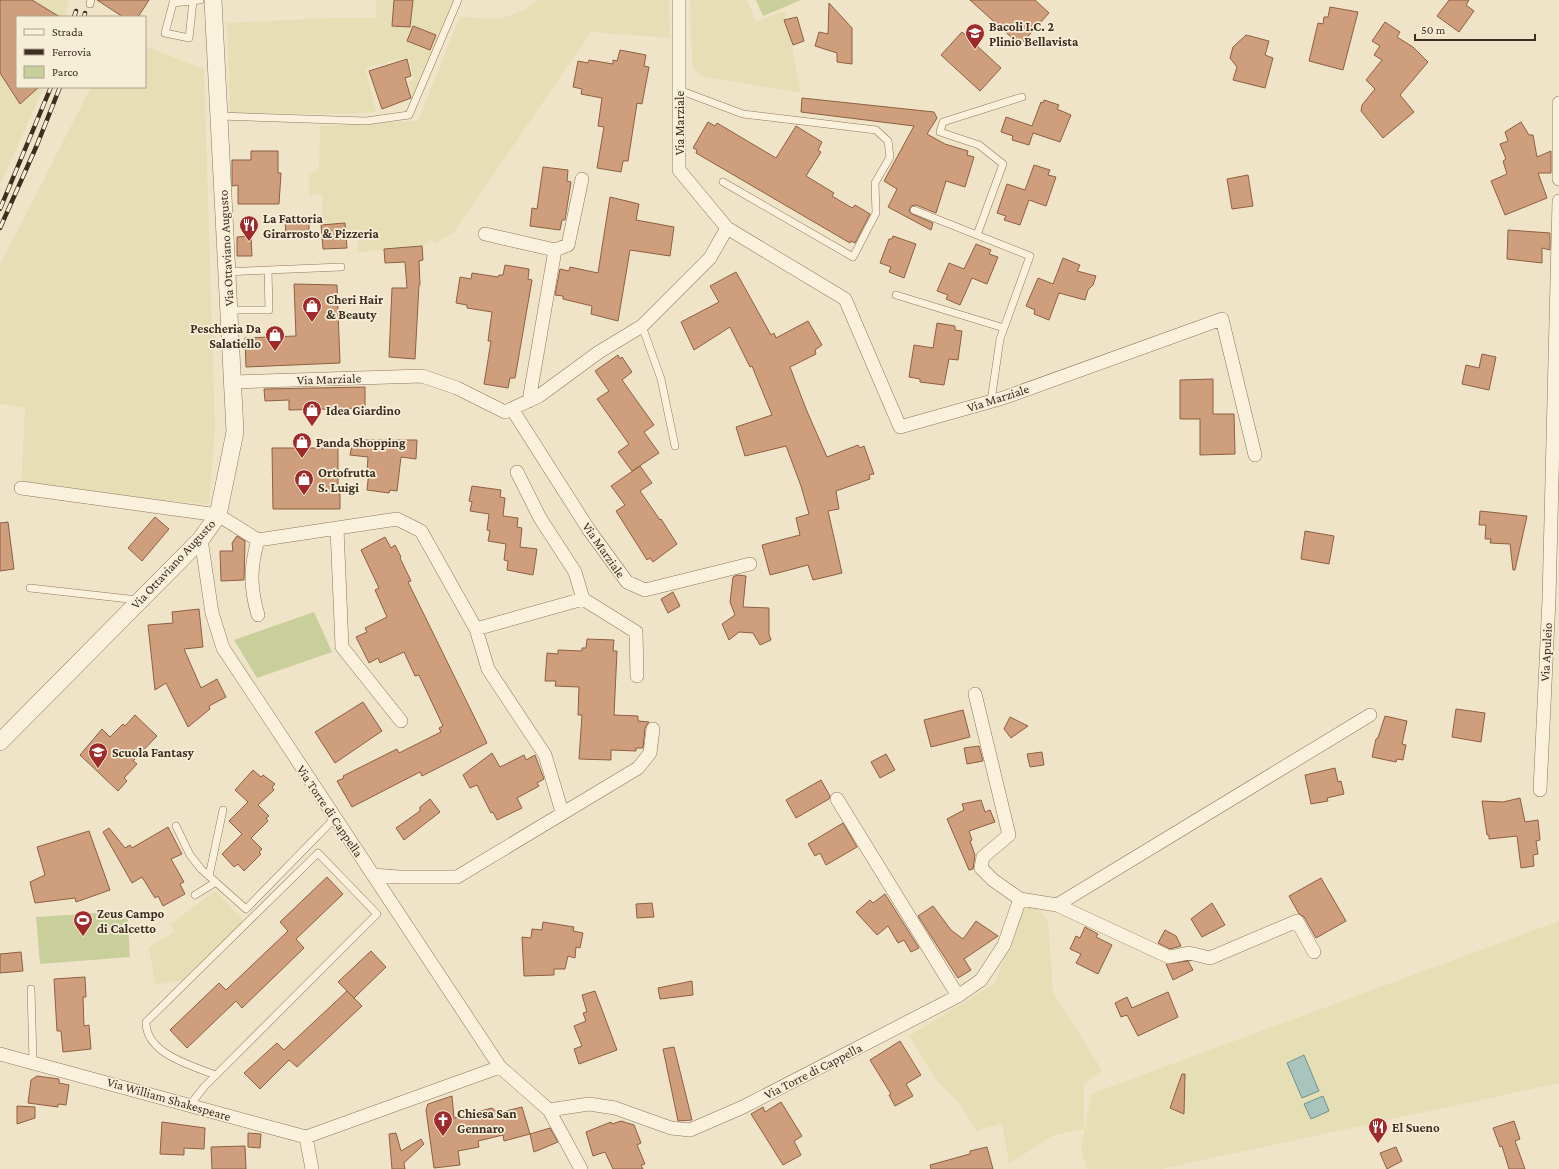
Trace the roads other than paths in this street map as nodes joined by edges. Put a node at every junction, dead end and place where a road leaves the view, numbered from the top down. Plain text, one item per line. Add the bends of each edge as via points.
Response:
1 (197, 0) edge
2 (214, 0) edge
3 (458, 0) edge
4 (680, 0) edge
5 (173, 2) edge
6 (679, 90) junction
7 (1022, 97) dead end
8 (1559, 103) edge
9 (219, 116) junction
10 (582, 179) dead end
11 (1559, 179) edge
12 (723, 182) dead end
13 (1559, 201) edge
14 (914, 210) dead end
15 (727, 228) junction
16 (485, 234) dead end
17 (977, 235) junction
18 (555, 250) junction
19 (341, 267) dead end
20 (268, 270) junction
21 (227, 272) junction
22 (896, 295) dead end
23 (229, 310) junction
24 (642, 326) junction
25 (1004, 328) junction
26 (233, 382) junction
27 (529, 401) junction
28 (991, 401) junction
29 (512, 409) junction
30 (674, 446) dead end
31 (1255, 455) dead end
32 (517, 472) dead end
33 (20, 488) dead end
34 (218, 514) junction
35 (337, 528) junction
36 (201, 538) junction
37 (258, 540) junction
38 (750, 564) dead end
39 (30, 588) dead end
40 (583, 599) junction
41 (141, 600) junction
42 (258, 615) dead end
43 (476, 629) junction
44 (637, 676) dead end
45 (975, 694) dead end
46 (1370, 715) dead end
47 (401, 721) dead end
48 (653, 729) dead end
49 (0, 742) edge
50 (1540, 790) dead end
51 (836, 800) dead end
52 (223, 810) dead end
53 (562, 812) junction
54 (335, 818) junction
55 (176, 826) dead end
56 (373, 875) junction
57 (209, 876) junction
58 (216, 882) junction
59 (195, 895) dead end
60 (1020, 900) junction
61 (1057, 906) junction
62 (1314, 952) dead end
63 (31, 989) dead end
64 (958, 996) junction
65 (0, 1054) edge
66 (33, 1061) junction
67 (500, 1067) junction
68 (215, 1075) junction
69 (190, 1106) junction
70 (549, 1110) junction
71 (306, 1137) junction
72 (312, 1169) edge
73 (582, 1169) edge

1 - 5 lane
1 - 5 lane via 189,38 165,33
2 - 9 street, Via Ottaviano Augusto
3 - 9 lane via 409,115 366,121
4 - 6 street, Via Marziale
6 - 12 lane via 743,114 876,130 888,141 890,157 875,183 876,213 853,257
6 - 15 street, Via Marziale via 679,170
7 - 17 lane via 943,122 940,132 980,145 1003,164
8 - 11 street
9 - 21 street, Via Ottaviano Augusto
10 - 18 street via 568,245
13 - 50 street, Via Apuleio via 1549,599
14 - 17 lane
15 - 24 street via 710,258
15 - 28 street, Via Marziale via 845,299 900,427
16 - 18 street
17 - 25 lane via 1030,256
18 - 27 street
19 - 20 lane
20 - 21 lane
20 - 23 lane via 269,310
21 - 23 street, Via Ottaviano Augusto
22 - 25 lane
23 - 26 street, Via Ottaviano Augusto
24 - 27 street via 598,352
24 - 30 lane via 660,379
25 - 28 lane via 1000,339
26 - 29 street, Via Marziale via 422,376 457,388 505,412
26 - 34 street, Via Ottaviano Augusto via 235,432
27 - 29 street
28 - 31 street, Via Marziale via 1222,319
29 - 38 street, Via Marziale via 589,530 627,582 645,590
32 - 40 street via 540,518 575,572
33 - 34 street
34 - 36 street, Via Ottaviano Augusto
34 - 37 street
35 - 37 street
35 - 43 street via 397,519 421,531
35 - 47 street via 342,647
36 - 41 street, Via Ottaviano Augusto
36 - 54 street, Via Torre di Cappella via 212,613 223,648
37 - 42 street via 252,562 252,597
39 - 41 lane
40 - 43 street
40 - 44 street via 636,632
41 - 49 street, Via Ottaviano Augusto
43 - 53 street via 488,669 545,756
45 - 60 street via 1009,835 983,857 981,868
46 - 61 street
48 - 53 street via 650,753 638,768
51 - 64 street
52 - 57 lane
53 - 56 street via 457,877
54 - 56 street, Via Torre di Cappella
54 - 58 lane via 246,909
55 - 57 lane via 190,855
56 - 67 street, Via Torre di Cappella
57 - 58 lane
58 - 59 lane
60 - 61 street
60 - 64 street, Via Torre di Cappella via 1004,945 981,980
61 - 62 street via 1169,957 1189,952 1210,958 1297,921
63 - 66 lane
64 - 70 street, Via Torre di Cappella via 744,1107 690,1130 671,1128 615,1108 589,1104
65 - 66 street, Via William Shakespeare
66 - 69 street, Via William Shakespeare
67 - 70 street, Via Torre di Cappella
67 - 71 street
68 - 68 lane via 377,914 318,853 146,1022 146,1032 153,1043 163,1051
68 - 69 lane
69 - 71 street, Via William Shakespeare
70 - 73 street, Via Torre di Cappella
71 - 72 street

